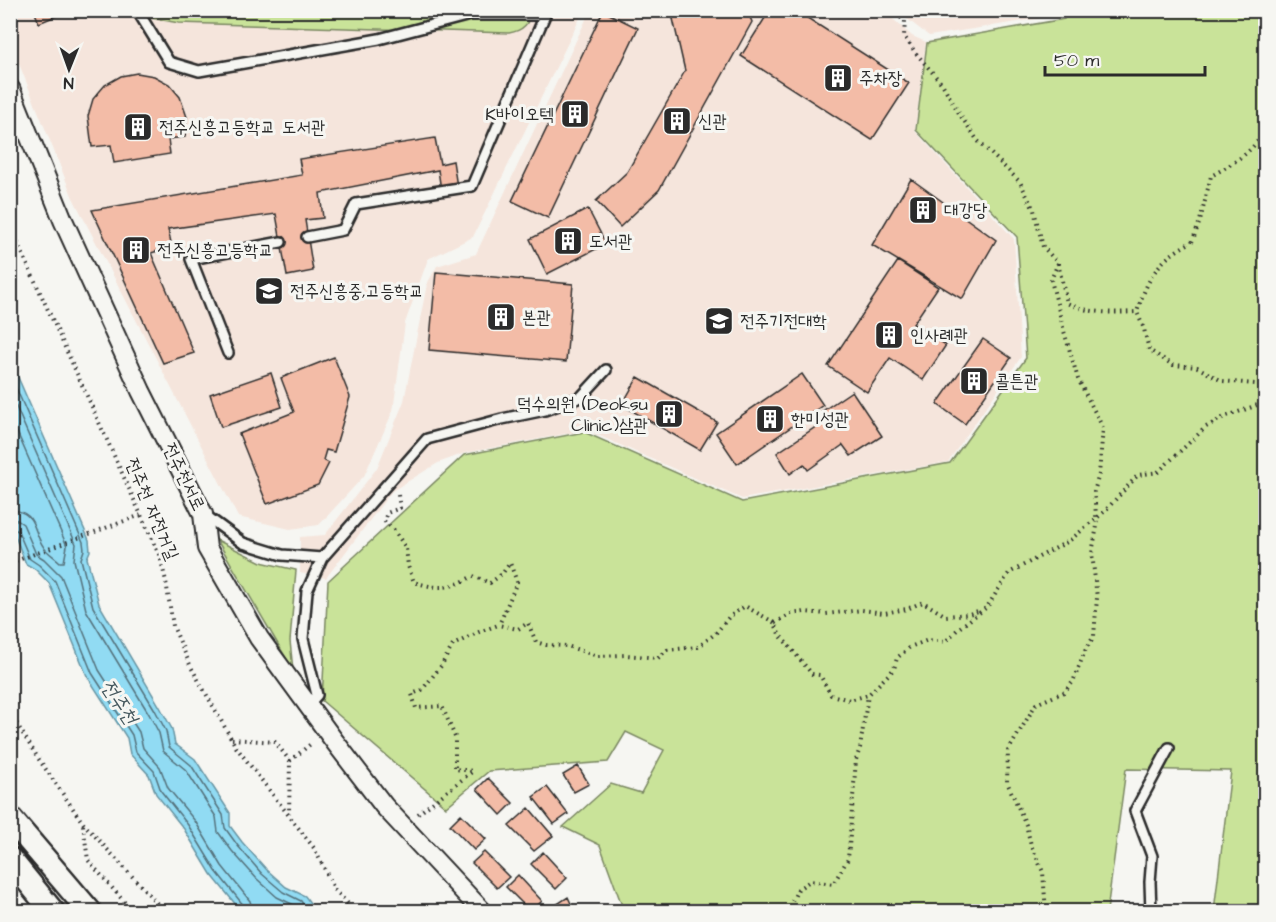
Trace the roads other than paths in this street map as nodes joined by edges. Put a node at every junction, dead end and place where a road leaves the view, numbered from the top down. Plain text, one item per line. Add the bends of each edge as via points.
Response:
1 (137, 10) edge
2 (545, 13) edge
3 (10, 88) edge
4 (307, 237) dead end
5 (281, 242) dead end
6 (228, 353) dead end
7 (606, 370) dead end
8 (203, 514) junction
9 (322, 558) junction
10 (309, 704) junction
11 (1169, 748) dead end
12 (10, 818) edge
13 (10, 859) edge
14 (53, 912) edge
15 (90, 912) edge
16 (483, 912) edge
17 (1151, 912) edge

1 - 2 lane via 169,62 199,71 379,39 470,15
2 - 4 lane via 472,186 357,204 343,230
3 - 8 street, 전주천서로 via 63,220
5 - 6 lane via 191,259
7 - 9 lane via 581,397 545,410 427,439
8 - 9 lane via 243,543 282,555
8 - 10 street, 전주천서로 via 207,548 259,638
9 - 10 lane via 307,591 303,639 316,695
10 - 16 street, 전주천서로 via 384,806
11 - 17 lane via 1135,811 1152,856
12 - 15 street
13 - 14 street

